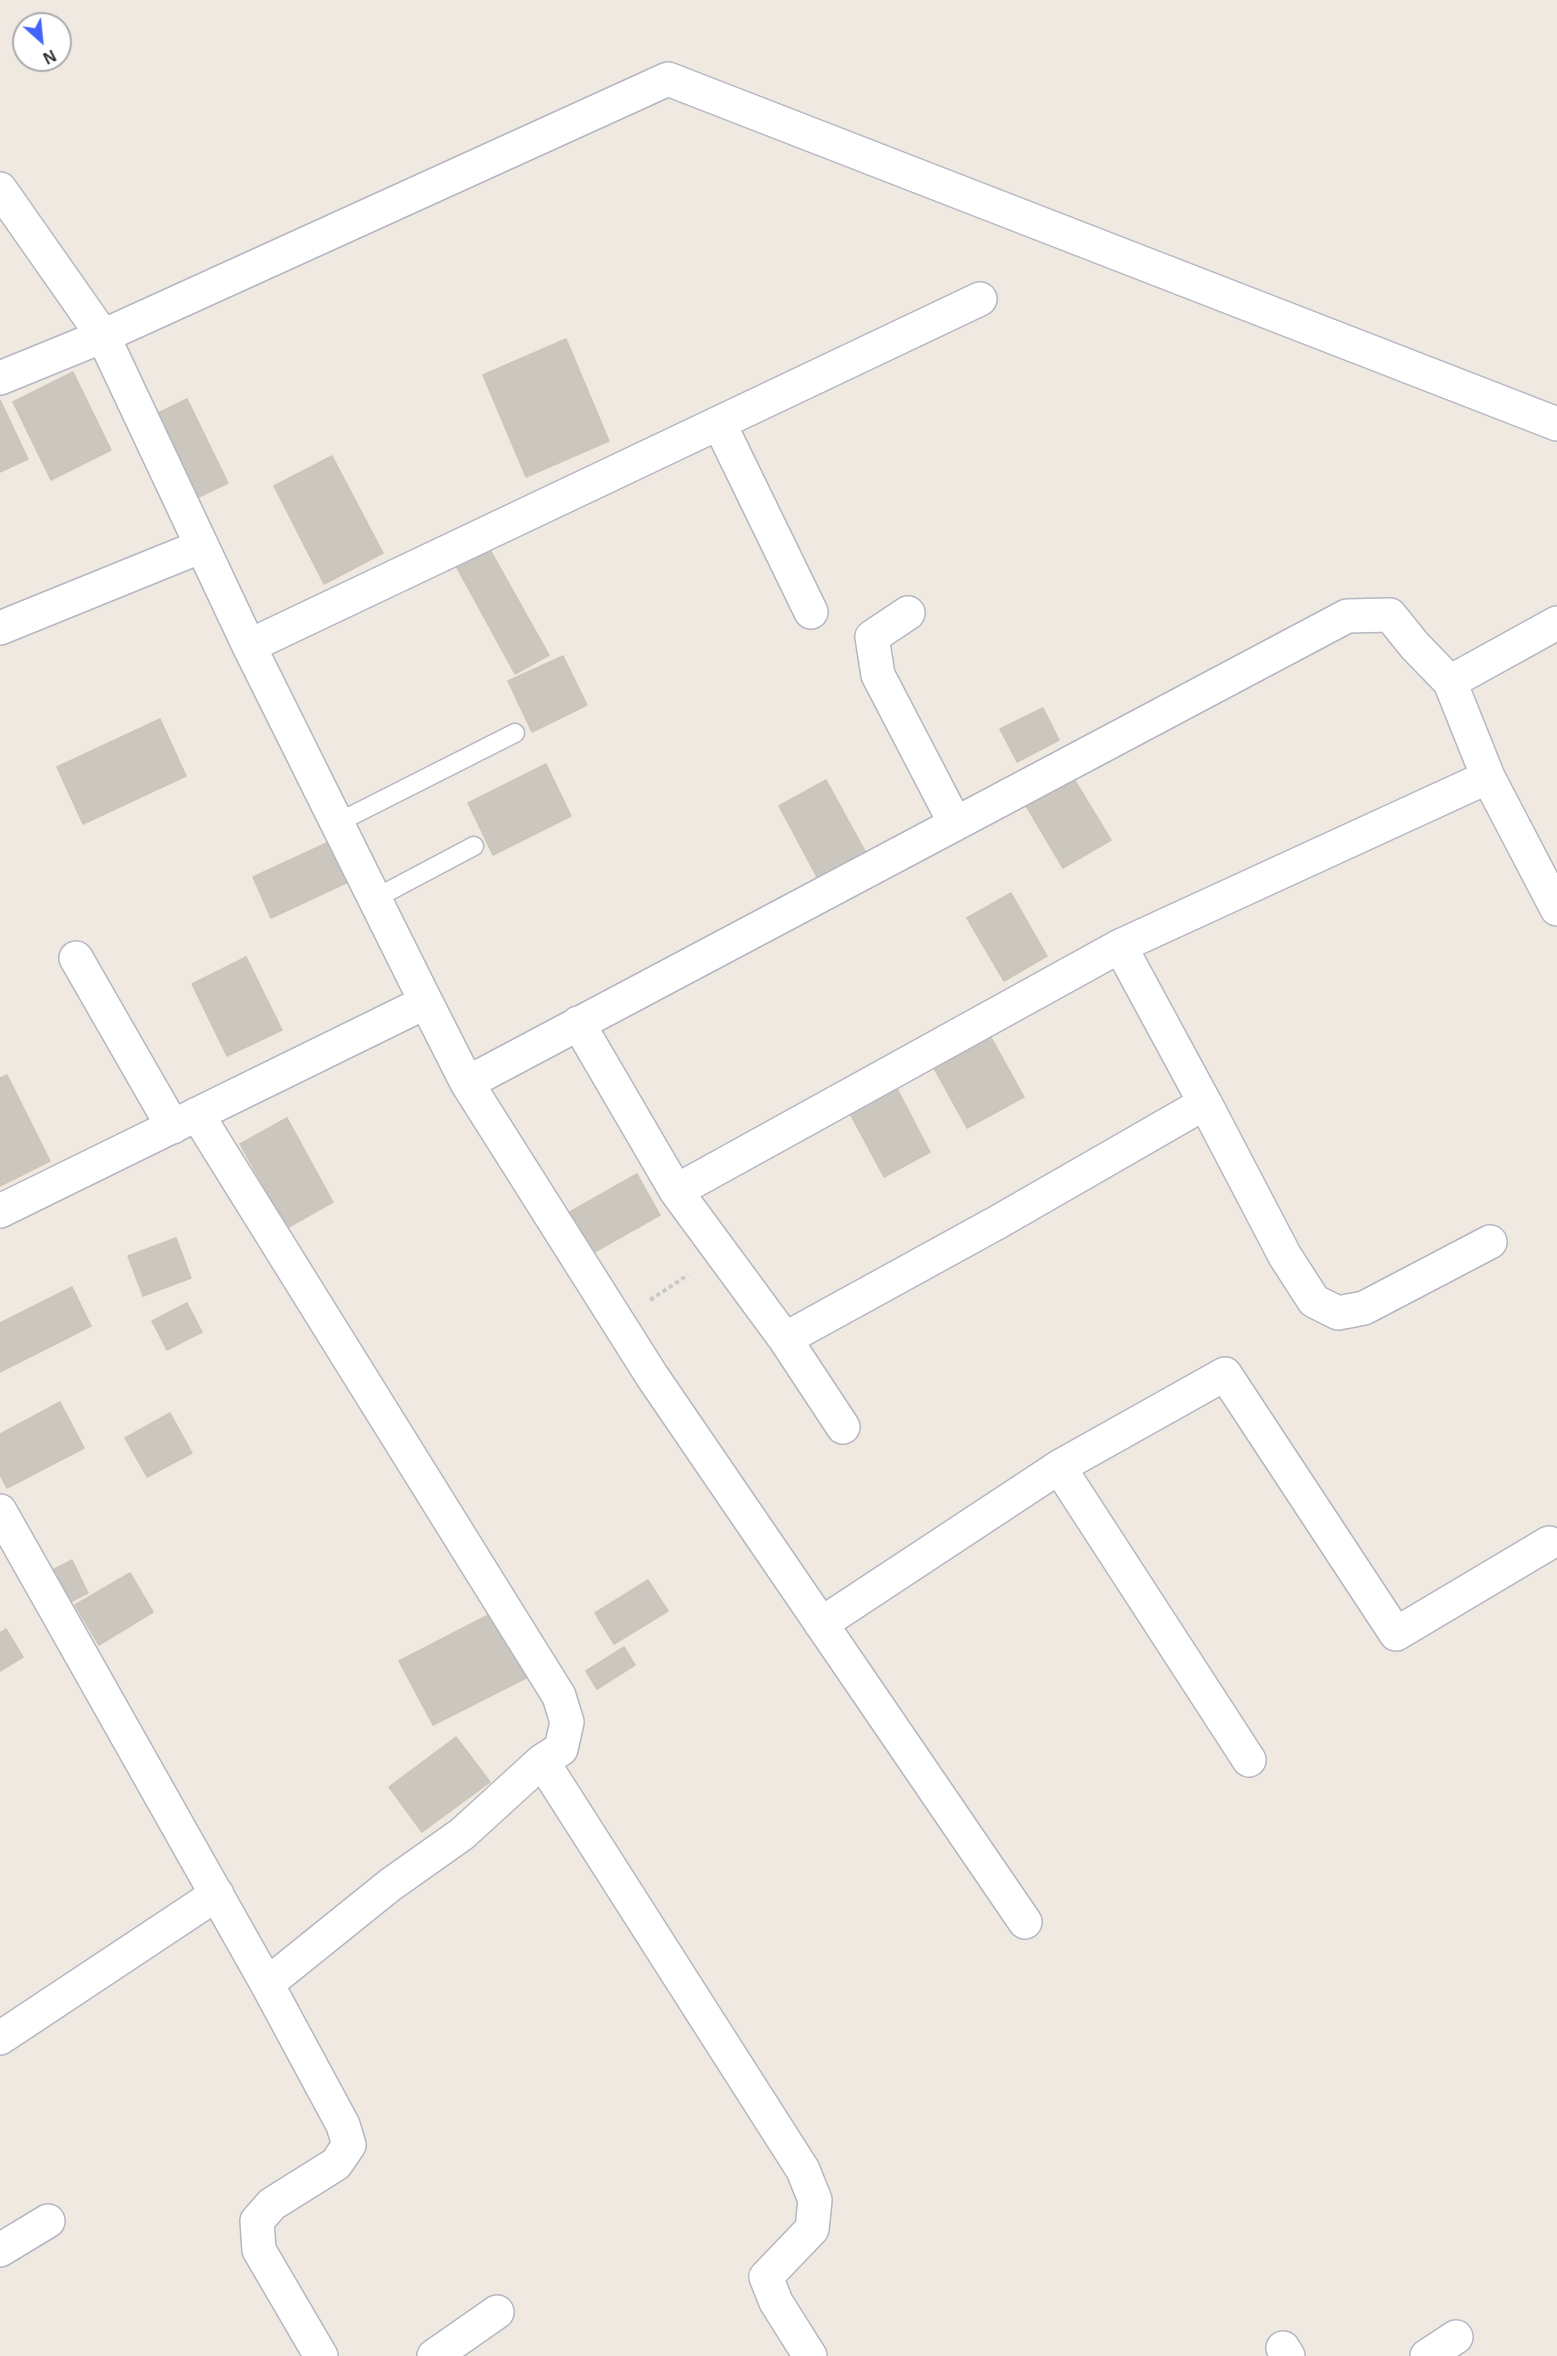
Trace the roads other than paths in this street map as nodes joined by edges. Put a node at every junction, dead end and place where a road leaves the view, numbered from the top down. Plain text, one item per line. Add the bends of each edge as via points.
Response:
1 (0, 189) edge
2 (980, 299) dead end
3 (103, 336) junction
4 (0, 378) edge
5 (719, 423) junction
6 (1557, 424) edge
7 (202, 546) junction
8 (811, 612) dead end
9 (908, 613) dead end
10 (1557, 623) edge
11 (0, 628) edge
12 (249, 646) junction
13 (1450, 682) junction
14 (515, 732) dead end
15 (1488, 777) junction
16 (337, 823) junction
17 (955, 823) junction
18 (474, 846) dead end
19 (374, 899) junction
20 (1557, 909) edge
21 (1120, 946) junction
22 (76, 958) dead end
23 (426, 1002) junction
24 (578, 1023) junction
25 (467, 1083) junction
26 (1205, 1103) junction
27 (185, 1120) junction
28 (676, 1191) junction
29 (0, 1211) edge
30 (1490, 1242) dead end
31 (785, 1339) junction
32 (843, 1426) dead end
33 (1059, 1467) junction
34 (0, 1510) edge
35 (1549, 1543) dead end
36 (821, 1624) junction
37 (1249, 1760) dead end
38 (542, 1761) junction
39 (217, 1894) junction
40 (1025, 1922) dead end
41 (267, 1984) junction
42 (0, 2038) edge
43 (48, 2222) dead end
44 (0, 2250) edge
45 (497, 2313) dead end
46 (1456, 2337) dead end
47 (321, 2356) edge
48 (434, 2356) edge
49 (810, 2356) edge
50 (1427, 2356) edge

1 - 3 street
2 - 5 street
3 - 4 street
3 - 6 street via 668,80
3 - 7 street
5 - 8 street
5 - 12 street
7 - 11 street
7 - 12 street
9 - 17 street via 872,637 878,675
10 - 13 street
12 - 16 street
13 - 15 street
13 - 17 street via 1390,615 1347,616
14 - 16 lane
15 - 20 street
15 - 21 street
16 - 19 street
17 - 24 street
18 - 19 lane
19 - 23 street
21 - 26 street
21 - 28 street
22 - 27 street
23 - 25 street
23 - 27 street
24 - 25 street
24 - 28 street
25 - 36 street via 659,1386
26 - 30 street via 1285,1256 1314,1301 1338,1313 1364,1308
26 - 31 street
27 - 29 street
27 - 38 street via 559,1696 567,1722 561,1749
28 - 31 street
31 - 32 street
33 - 35 street via 1225,1374 1396,1634
33 - 36 street
33 - 37 street
34 - 39 street
36 - 40 street
38 - 41 street via 462,1834 390,1885
38 - 49 street via 803,2170 815,2200 812,2229 766,2277 776,2302
39 - 41 street
39 - 42 street
41 - 47 street via 343,2125 349,2145 336,2164 272,2204 257,2221 259,2250
43 - 44 street
45 - 48 street
46 - 50 street

